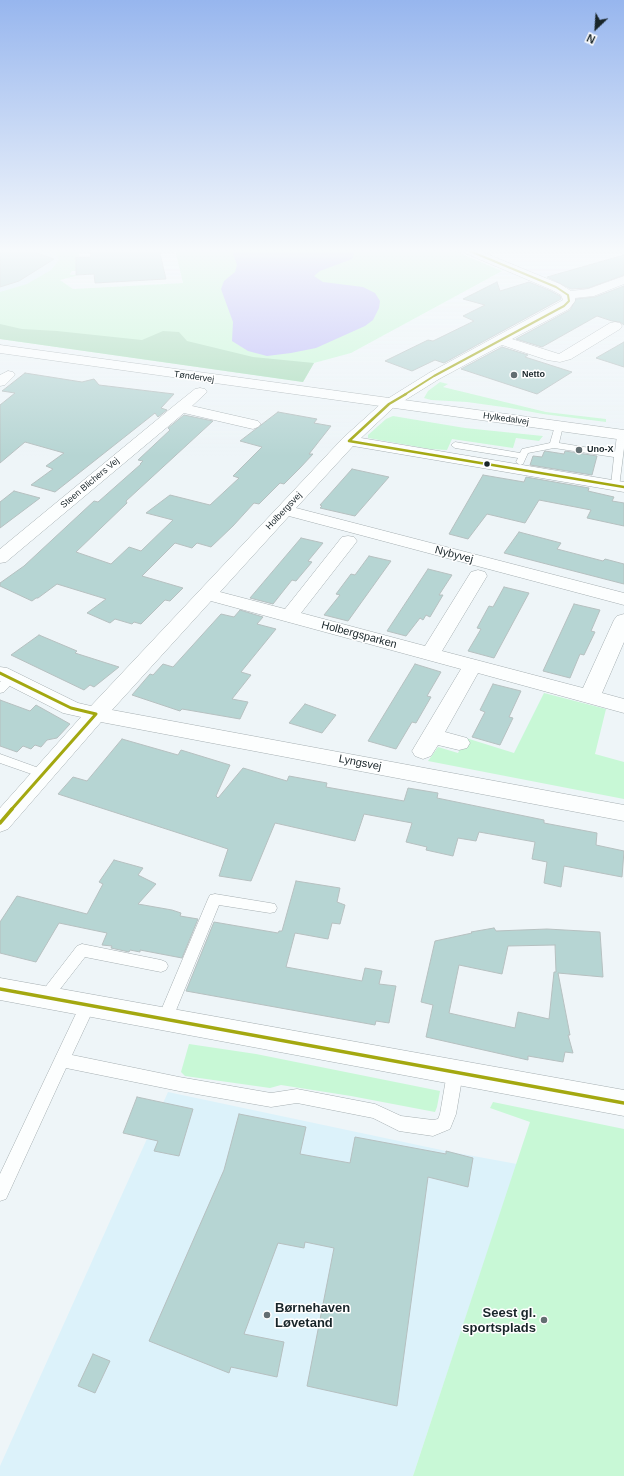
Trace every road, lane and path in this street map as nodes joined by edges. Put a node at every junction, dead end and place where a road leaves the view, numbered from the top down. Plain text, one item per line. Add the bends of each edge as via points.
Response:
1 (542, 318) edge
2 (616, 332) dead end
3 (501, 340) junction
4 (0, 349) edge
5 (200, 392) dead end
6 (389, 404) junction
7 (180, 408) junction
8 (253, 424) dead end
9 (559, 426) junction
10 (622, 435) edge
11 (349, 441) junction
12 (455, 445) dead end
13 (554, 445) junction
14 (619, 454) junction
15 (520, 462) junction
16 (620, 486) edge
17 (285, 510) junction
18 (323, 535) dead end
19 (0, 558) edge
20 (457, 571) dead end
21 (478, 576) junction
22 (501, 581) dead end
23 (207, 594) junction
24 (624, 599) edge
25 (289, 616) junction
26 (624, 620) edge
27 (430, 654) junction
28 (473, 665) junction
29 (4, 680) edge
30 (590, 696) junction
31 (624, 706) edge
32 (96, 714) junction
33 (459, 743) dead end
34 (0, 758) edge
35 (43, 774) junction
36 (624, 813) edge
37 (0, 823) edge
38 (270, 908) dead end
39 (161, 966) dead end
40 (0, 989) edge
41 (45, 998) junction
42 (87, 1006) junction
43 (165, 1020) junction
44 (62, 1060) junction
45 (455, 1073) junction
46 (624, 1104) edge
47 (0, 1193) edge

1 - 3 street, Holbergsvej
2 - 3 street via 601,334 560,358
3 - 6 street, Holbergsvej
4 - 6 street, Tøndervej
5 - 7 street, Steen Blichers Vej
6 - 9 street, Hylkedalvej
6 - 11 street, Holbergsvej
7 - 8 street
7 - 19 street, Steen Blichers Vej
9 - 10 street, Hylkedalvej
9 - 13 lane
10 - 14 lane
11 - 15 street
11 - 17 street, Holbergsvej
12 - 15 lane
13 - 14 lane
13 - 15 lane via 525,451
14 - 16 lane
15 - 16 street
17 - 23 street, Holbergsvej
17 - 24 street, Nybyvej
18 - 25 street via 356,544
20 - 21 street
21 - 22 street
21 - 27 street
23 - 25 street, Holbergsparken
23 - 32 street, Holbergsvej
25 - 27 street, Holbergsparken
26 - 30 street
27 - 28 street, Holbergsparken
28 - 30 street, Holbergsparken
28 - 33 street via 428,744
29 - 32 street, Lyngsvej via 71,708
30 - 31 street, Holbergsparken
32 - 35 street, Holbergsvej
32 - 36 street, Lyngsvej
34 - 35 lane
35 - 37 street, Holbergsvej
38 - 43 lane via 215,899
39 - 41 lane via 82,950
40 - 41 street
41 - 42 street
42 - 43 street
42 - 44 lane
43 - 45 street
44 - 45 lane via 271,1100 297,1096 375,1111 399,1123 433,1128 444,1124
44 - 47 lane
45 - 46 street

